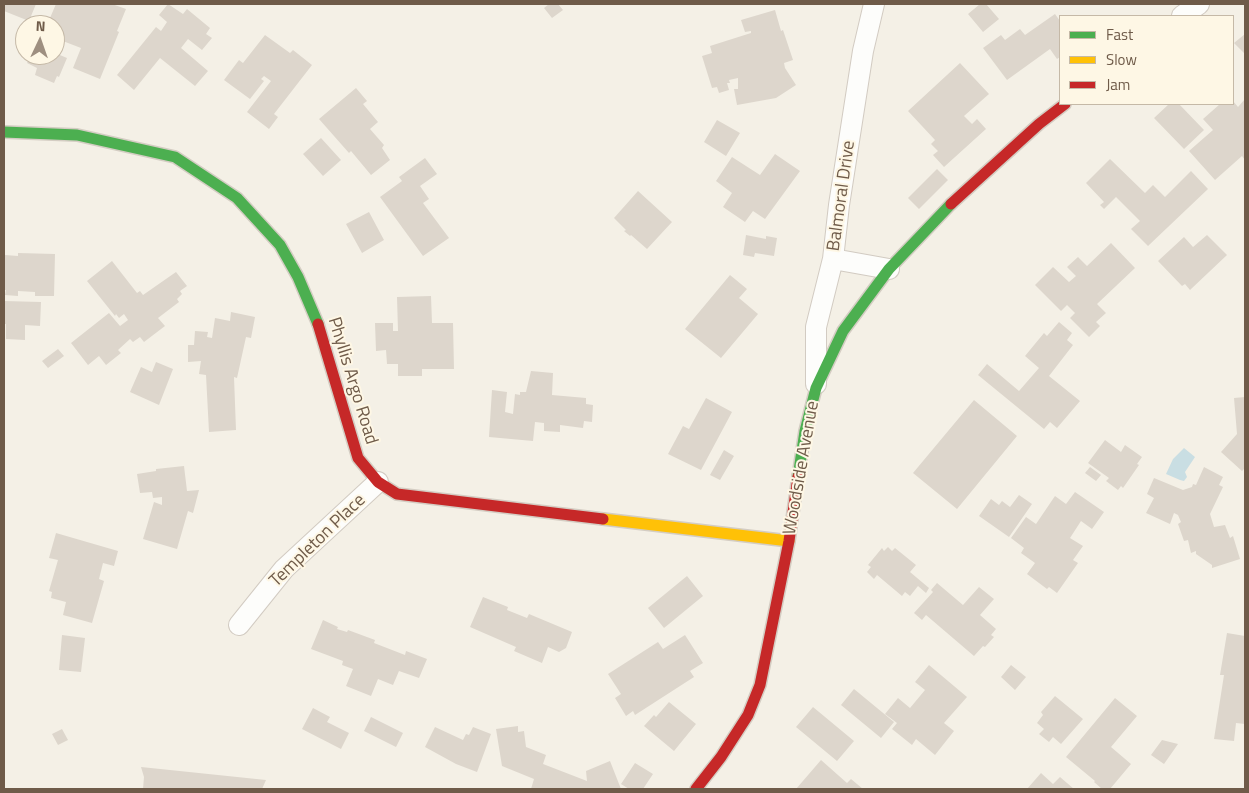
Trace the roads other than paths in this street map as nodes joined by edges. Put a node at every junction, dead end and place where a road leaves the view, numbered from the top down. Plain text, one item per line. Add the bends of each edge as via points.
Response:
1 (874, 4) edge
2 (1199, 4) edge
3 (1183, 15) edge
4 (1063, 105) edge
5 (4, 132) edge
6 (833, 259) junction
7 (889, 269) junction
8 (816, 388) junction
9 (378, 482) junction
10 (789, 541) junction
11 (239, 625) dead end
12 (696, 789) edge

1 - 6 street, Balmoral Drive via 863,51
2 - 3 street
4 - 7 street, Woodside Avenue via 942,212
5 - 9 street, Phyllis Argo Road via 77,135 175,156 237,198 280,245 298,277 320,331 358,458
6 - 7 street
6 - 8 street, Balmoral Drive via 816,327
7 - 8 street, Woodside Avenue via 843,331
8 - 10 street, Woodside Avenue via 805,431
9 - 10 street, Phyllis Argo Road via 398,494
9 - 11 street, Templeton Place via 284,569
10 - 12 street, Woodside Avenue via 760,685 748,715

